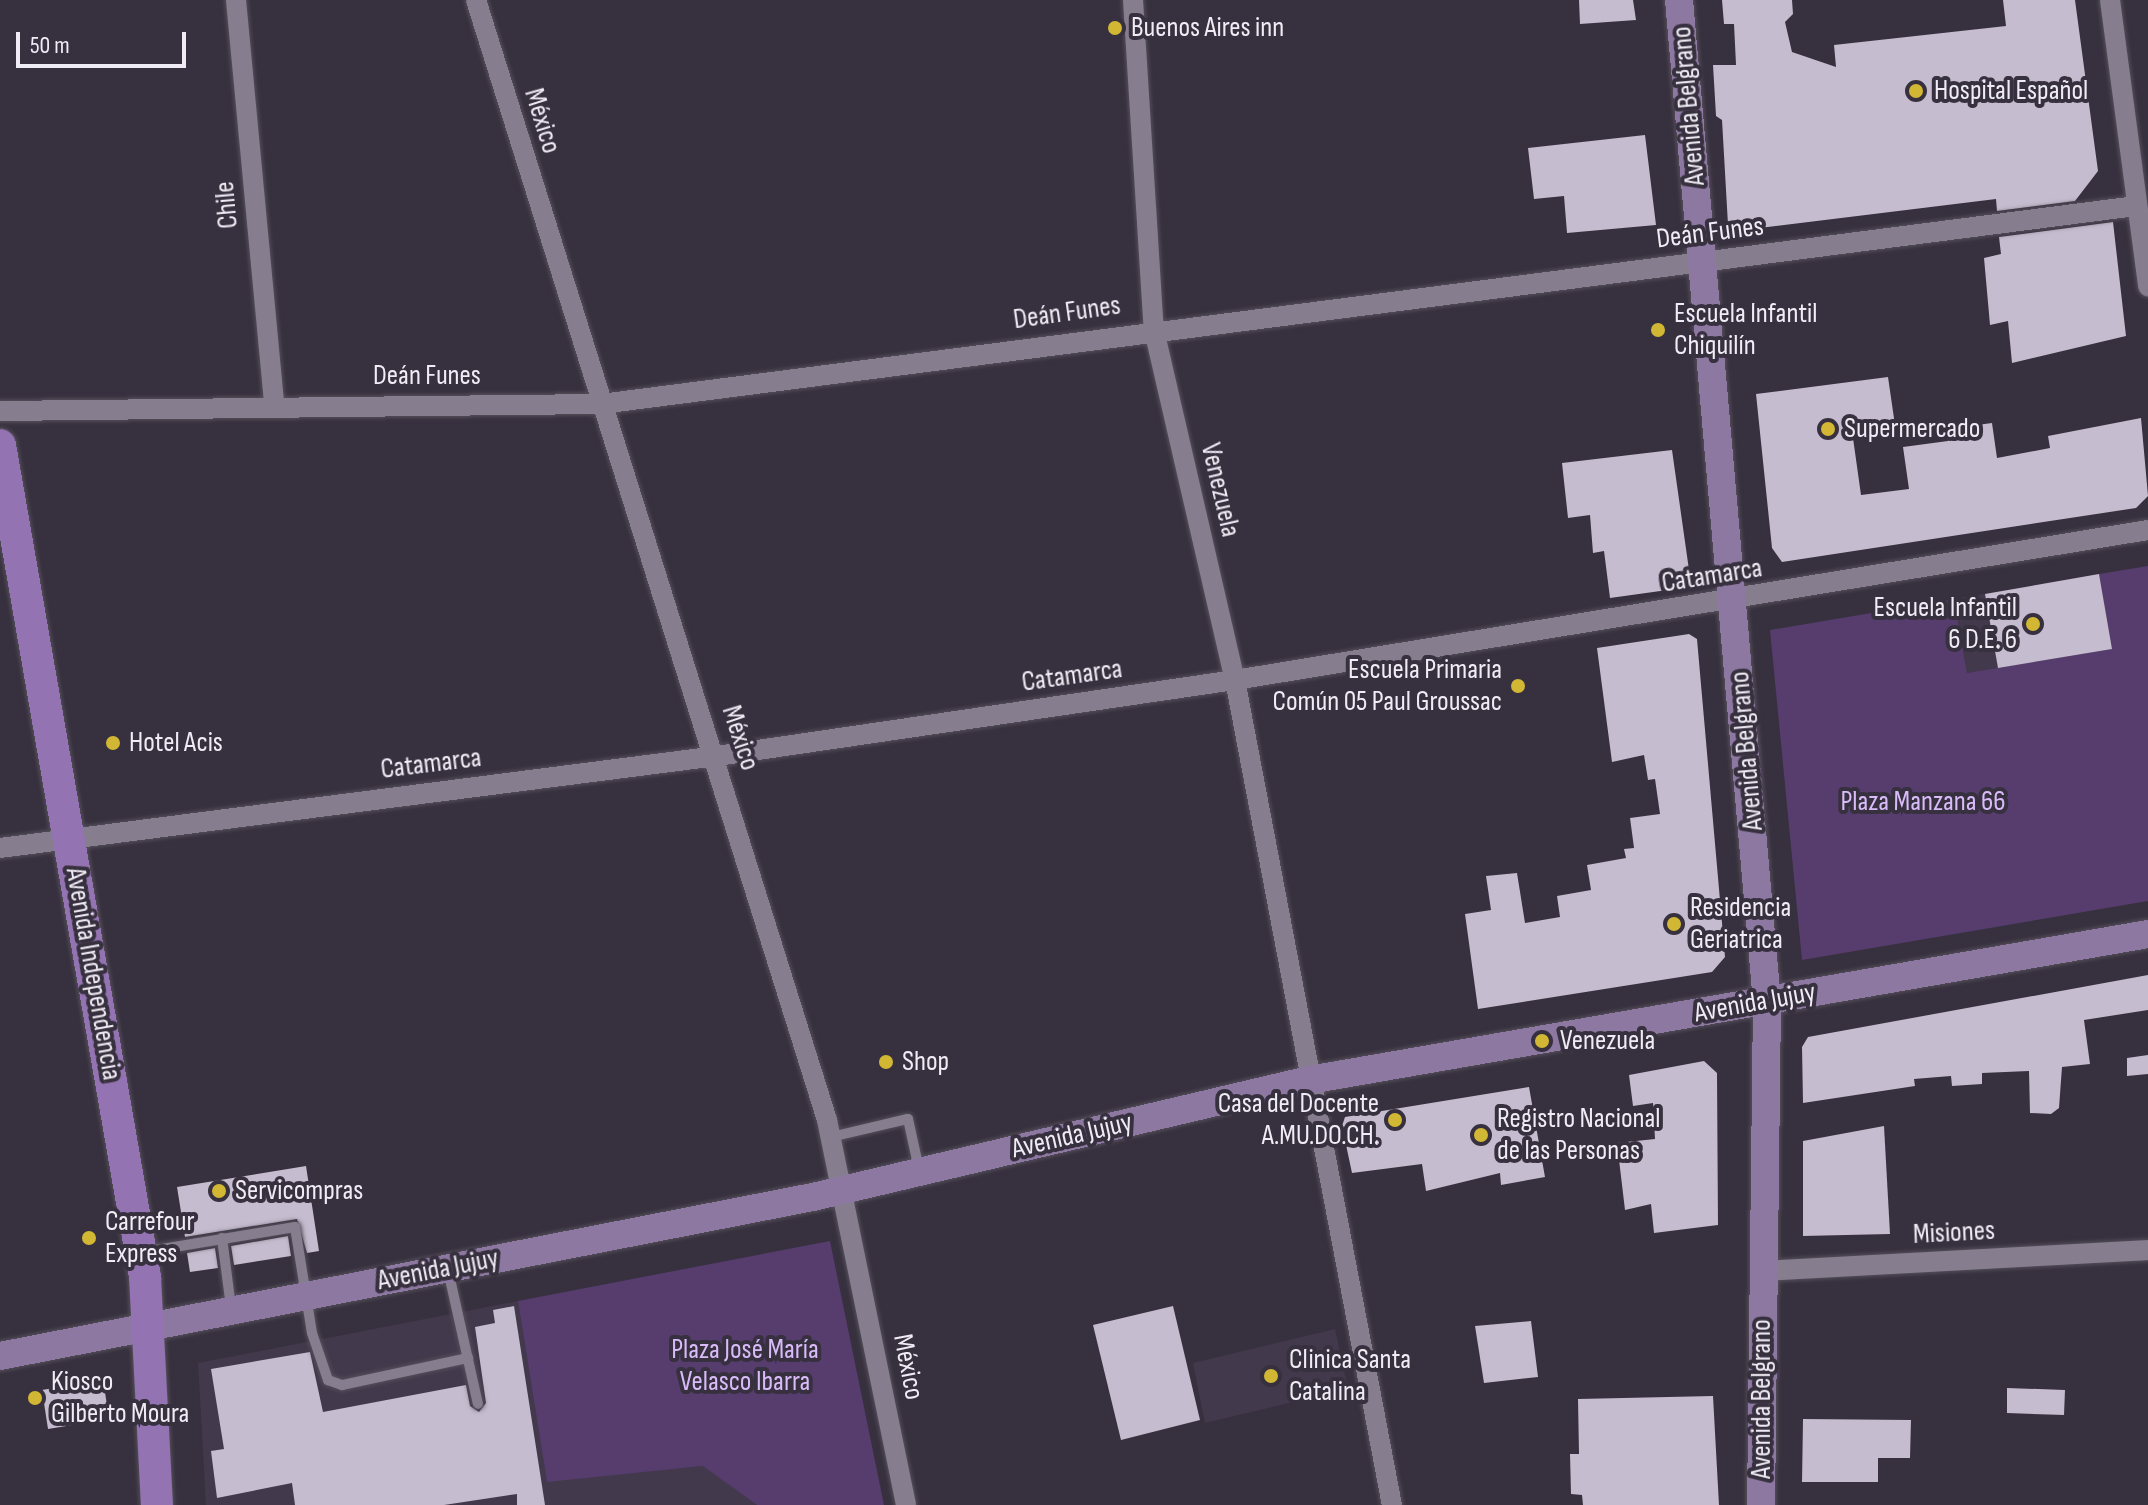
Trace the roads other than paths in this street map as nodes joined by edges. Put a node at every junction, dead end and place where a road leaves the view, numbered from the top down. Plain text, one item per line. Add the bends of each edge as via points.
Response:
1 (236, 0) edge
2 (476, 0) edge
3 (1133, 0) edge
4 (1679, 0) edge
5 (2110, 0) edge
6 (2137, 206) junction
7 (1703, 263) junction
8 (2148, 286) edge
9 (1154, 330) junction
10 (274, 404) junction
11 (601, 404) junction
12 (0, 411) edge
13 (0, 445) edge
14 (2148, 530) edge
15 (1734, 601) junction
16 (1235, 680) junction
17 (717, 756) junction
18 (70, 838) junction
19 (0, 848) edge
20 (2148, 934) edge
21 (1767, 1001) junction
22 (1309, 1080) junction
23 (831, 1137) junction
24 (919, 1171) junction
25 (844, 1189) junction
26 (222, 1238) junction
27 (2148, 1250) edge
28 (141, 1252) junction
29 (448, 1268) junction
30 (1763, 1271) junction
31 (306, 1297) junction
32 (232, 1312) junction
33 (149, 1328) junction
34 (0, 1356) edge
35 (468, 1358) junction
36 (478, 1404) dead end
37 (157, 1505) edge
38 (906, 1505) edge
39 (1392, 1505) edge
40 (1761, 1505) edge

1 - 10 street, Chile
2 - 11 street, México
3 - 9 street, Venezuela
4 - 7 main road, Avenida Belgrano
5 - 6 street
6 - 7 street, Deán Funes
6 - 8 street
7 - 9 street, Deán Funes
7 - 15 main road, Avenida Belgrano
9 - 11 street, Deán Funes
9 - 16 street, Venezuela
10 - 11 street, Deán Funes
10 - 12 street, Deán Funes
11 - 17 street, México
13 - 18 main road, Avenida Independencia
14 - 15 street, Catamarca
15 - 16 street, Catamarca
15 - 21 main road, Avenida Belgrano
16 - 17 street, Catamarca
16 - 22 street, Venezuela
17 - 18 street, Catamarca
17 - 23 street, México
18 - 19 street, Catamarca
18 - 28 main road, Avenida Independencia
20 - 21 main road, Avenida Jujuy
21 - 22 main road, Avenida Jujuy
21 - 30 main road, Avenida Belgrano
22 - 24 main road, Avenida Jujuy
22 - 39 street, Venezuela
23 - 24 lane via 908,1119
23 - 25 street, México
24 - 25 main road, Avenida Jujuy
25 - 29 main road, Avenida Jujuy
25 - 38 street, México
26 - 28 lane
26 - 31 lane via 295,1227
26 - 32 lane
27 - 30 street, Misiones
28 - 33 main road, Avenida Independencia
29 - 31 main road, Avenida Jujuy
29 - 35 lane
30 - 40 main road, Avenida Belgrano
31 - 32 main road, Avenida Jujuy
31 - 35 lane via 328,1380 342,1385
32 - 33 main road, Avenida Jujuy
33 - 34 main road, Avenida Jujuy
33 - 37 main road, Avenida Independencia
35 - 36 lane

